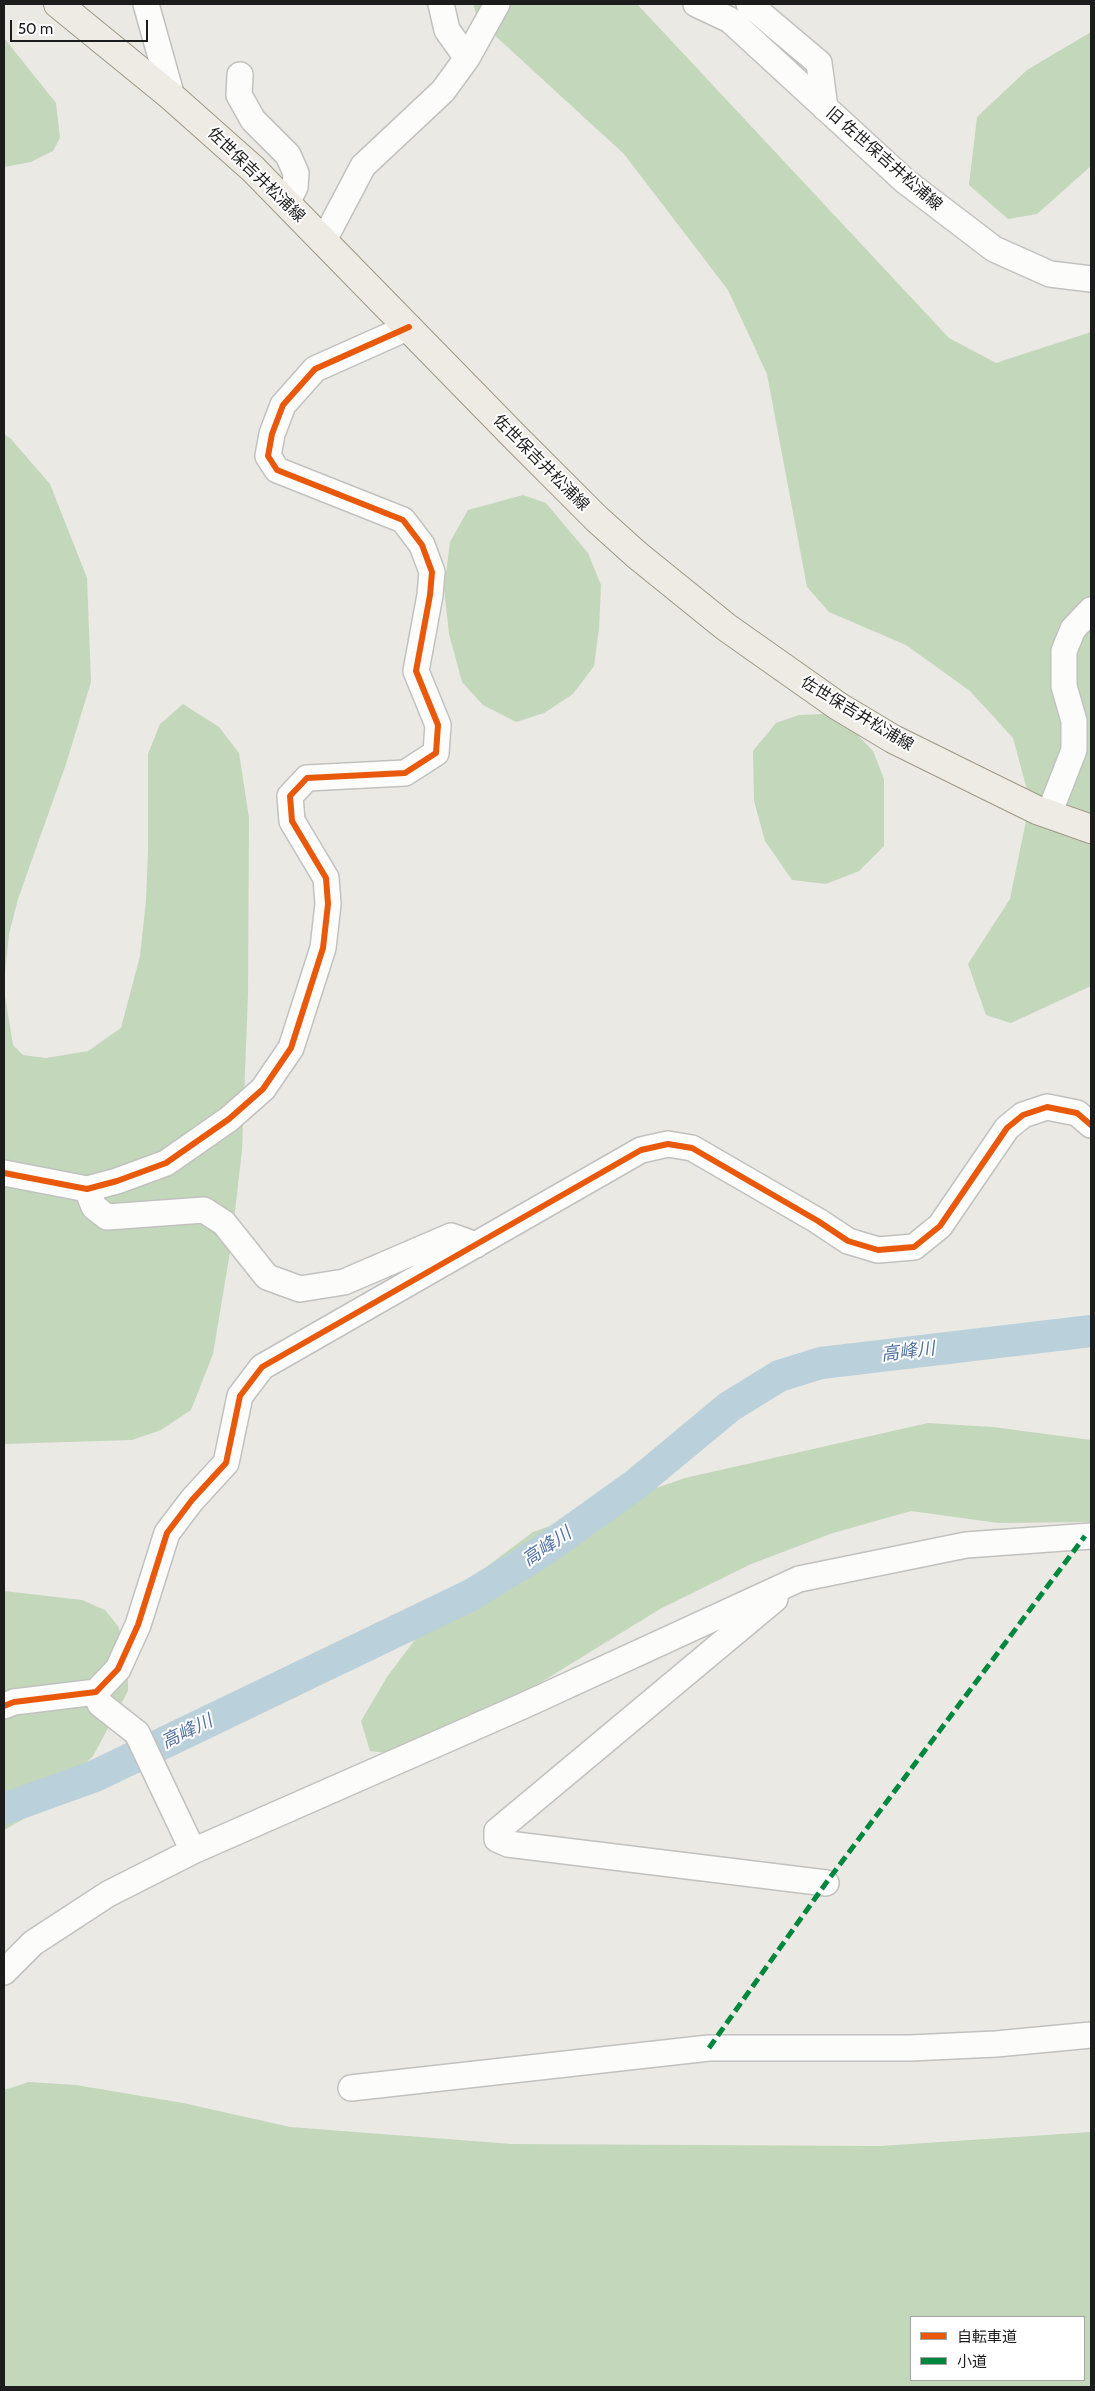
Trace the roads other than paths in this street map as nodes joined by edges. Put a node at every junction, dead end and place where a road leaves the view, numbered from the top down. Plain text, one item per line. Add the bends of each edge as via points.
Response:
1 (58, 4) edge
2 (146, 4) edge
3 (441, 4) edge
4 (497, 4) edge
5 (696, 4) edge
6 (749, 4) edge
7 (467, 58) junction
8 (240, 74) dead end
9 (172, 97) junction
10 (825, 108) junction
11 (287, 203) junction
12 (324, 240) junction
13 (1091, 279) edge
14 (409, 326) junction
15 (1091, 610) edge
16 (1049, 814) junction
17 (1091, 829) edge
18 (1091, 1125) edge
19 (4, 1173) edge
20 (87, 1190) junction
21 (476, 1245) junction
22 (1091, 1536) edge
23 (799, 1579) junction
24 (96, 1692) junction
25 (4, 1706) edge
26 (193, 1851) junction
27 (826, 1883) dead end
28 (4, 1972) edge
29 (1091, 2035) edge
30 (350, 2088) dead end

1 - 9 main road, 佐世保吉井松浦線
2 - 9 street
3 - 7 street via 447,30
4 - 7 street
5 - 10 street, 旧 佐世保吉井松浦線 via 730,20
6 - 10 street via 819,63
7 - 12 street via 443,91 363,166
8 - 11 street via 239,95 252,120 288,155 296,173 295,187
9 - 11 main road, 佐世保吉井松浦線 via 254,169
10 - 13 street, 旧 佐世保吉井松浦線 via 905,181 994,249 1050,274
11 - 12 main road, 佐世保吉井松浦線
12 - 14 main road, 佐世保吉井松浦線
14 - 16 main road, 佐世保吉井松浦線 via 597,519 637,556 726,627 838,706 893,739
14 - 20 street via 315,370 283,405 268,456 277,470 403,520 422,545 432,572 416,671 438,725 436,753 405,773 307,778 290,796 292,821 326,878 328,904 324,948 291,1048 263,1088 229,1119 166,1163
15 - 16 street via 1073,629 1064,651 1064,686 1074,721 1074,750
16 - 17 main road, 佐世保吉井松浦線
18 - 21 street via 1077,1113 1047,1107 1023,1115 1007,1128 940,1226 914,1247 878,1250 848,1241 692,1148 668,1144 641,1150
19 - 20 street
20 - 21 street via 94,1207 107,1217 204,1210 224,1223 267,1277 300,1289 344,1282 451,1236
21 - 24 street via 262,1367 240,1396 226,1464 167,1533 130,1643 118,1669
22 - 23 street via 966,1545
23 - 26 street via 525,1705
23 - 27 street via 497,1831 497,1840 508,1844
24 - 25 street
24 - 26 street via 100,1704 138,1732
26 - 28 street via 108,1894 34,1943
29 - 30 street via 910,2048 709,2048

